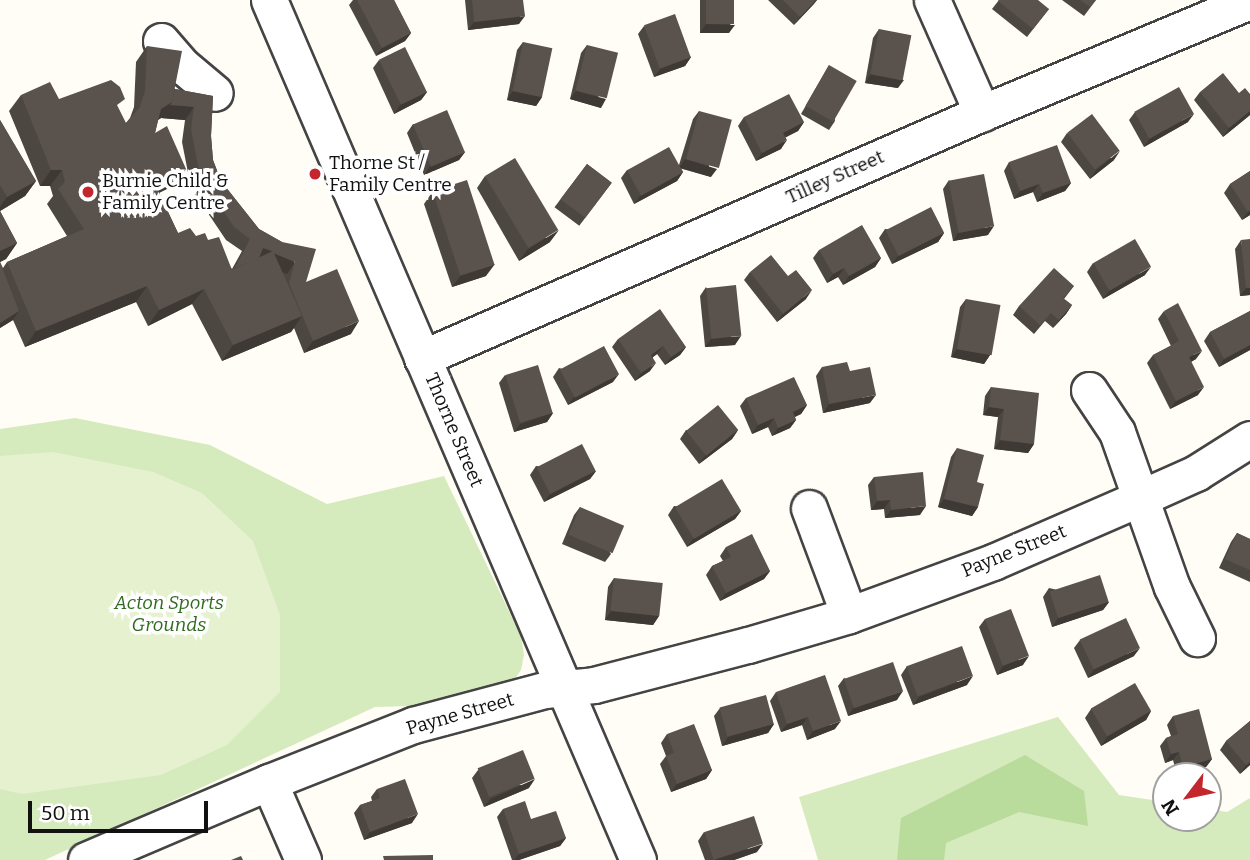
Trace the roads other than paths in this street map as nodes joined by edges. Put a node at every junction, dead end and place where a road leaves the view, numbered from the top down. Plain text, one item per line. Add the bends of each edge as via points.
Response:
1 (270, 0) edge
2 (932, 0) edge
3 (1250, 1) edge
4 (161, 41) dead end
5 (215, 93) dead end
6 (982, 113) junction
7 (422, 358) junction
8 (1089, 390) dead end
9 (1250, 439) edge
10 (1138, 499) junction
11 (809, 508) dead end
12 (849, 615) junction
13 (1197, 638) dead end
14 (565, 689) junction
15 (269, 782) junction
16 (86, 860) edge
17 (303, 860) edge
18 (638, 860) edge

1 - 7 street, Thorne Street
2 - 6 street
3 - 6 street, Tilley Street
4 - 5 street
6 - 7 street, Tilley Street
7 - 14 street, Thorne Street
8 - 10 street via 1117,432
9 - 10 street, Payne Street via 1196,473
10 - 12 street, Payne Street via 993,562
10 - 13 street
11 - 12 street
12 - 14 street, Payne Street via 748,645
14 - 15 street, Payne Street via 545,690 413,725
14 - 18 street, Thorne Street
15 - 16 street, Payne Street
15 - 17 street

